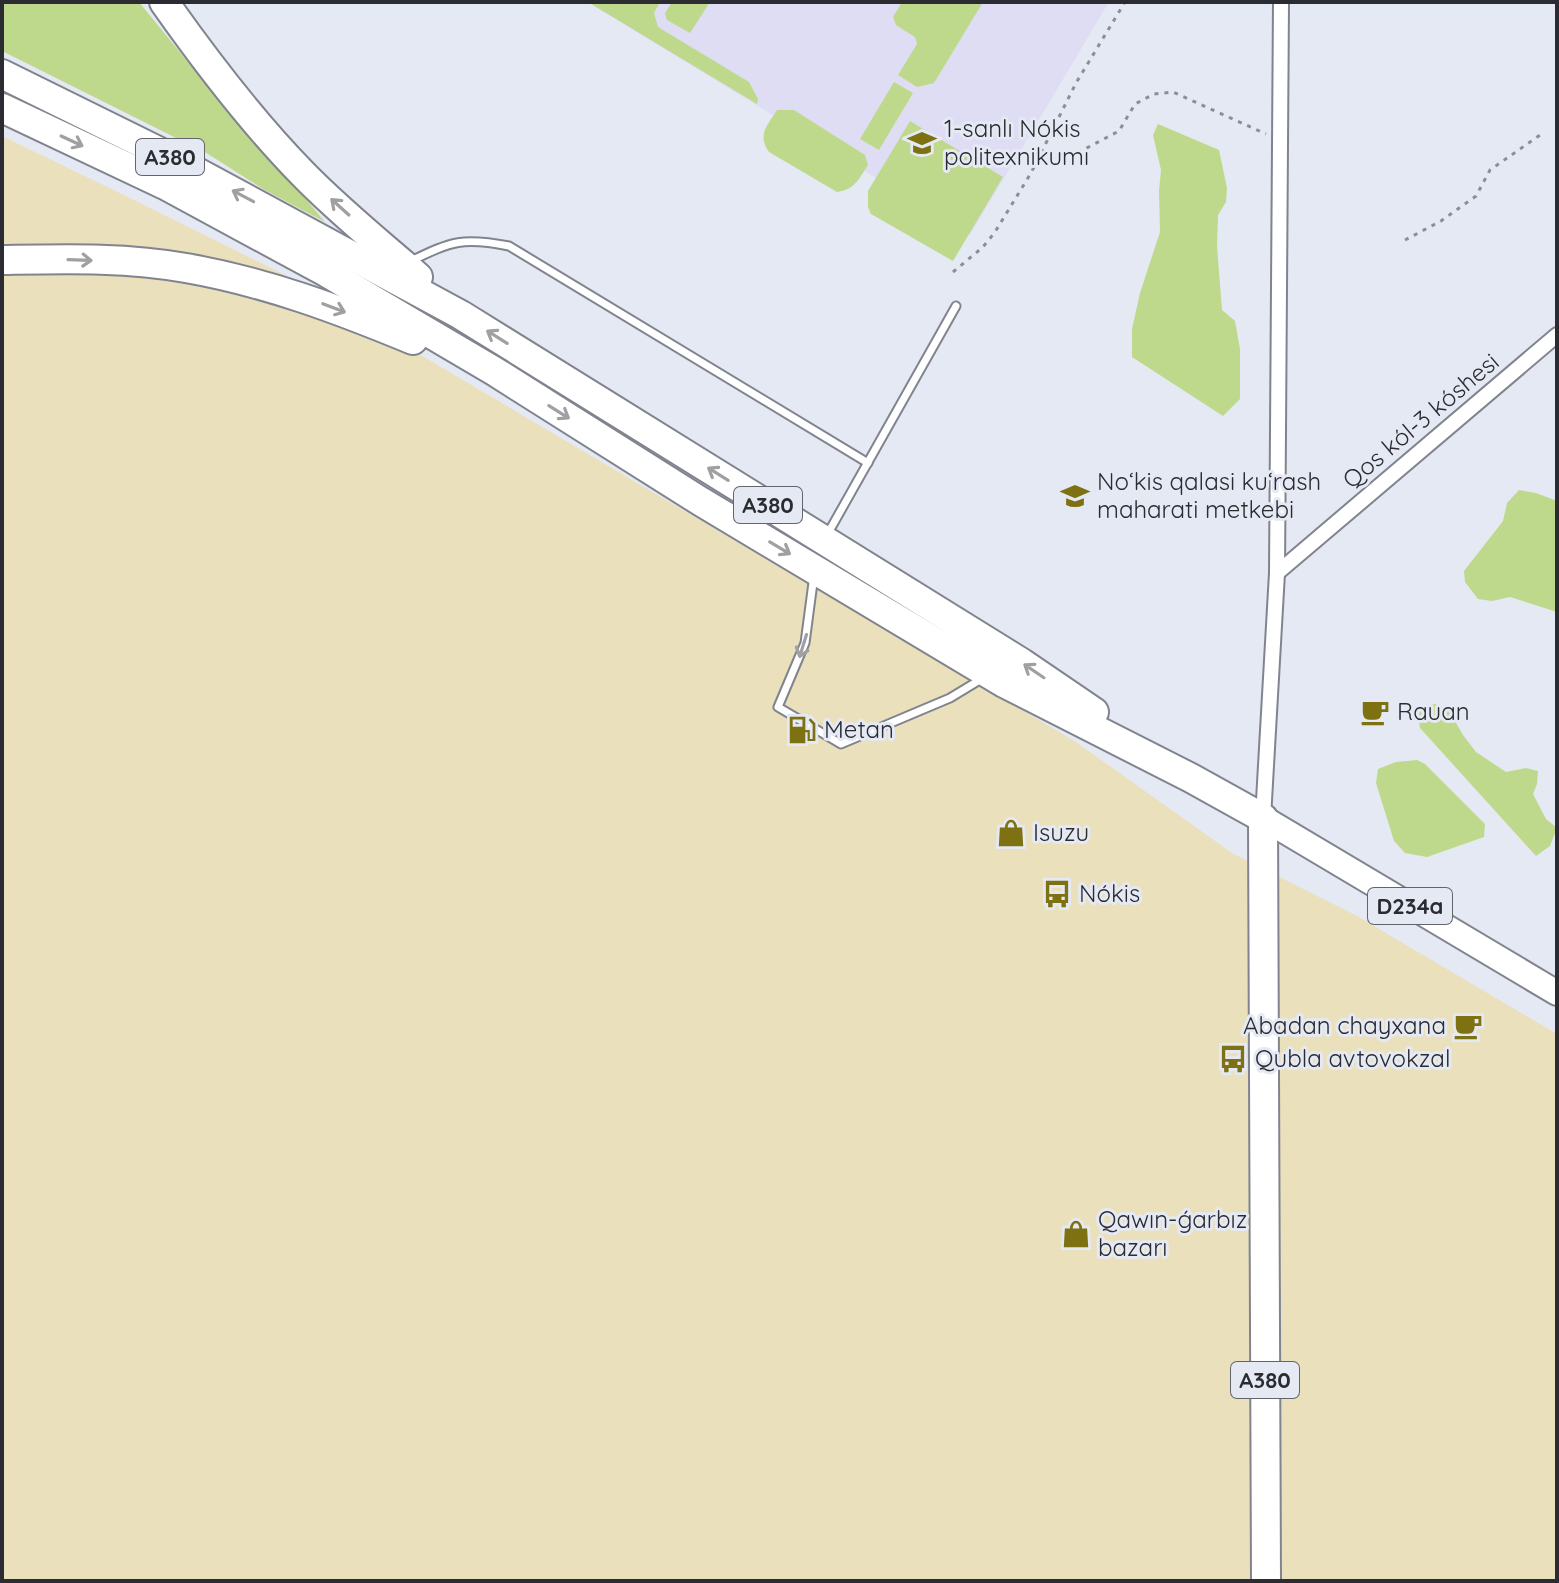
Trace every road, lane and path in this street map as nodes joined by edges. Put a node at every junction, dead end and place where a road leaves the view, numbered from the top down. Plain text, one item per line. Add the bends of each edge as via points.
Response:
1 (164, 2) edge
2 (1125, 2) edge
3 (1281, 2) edge
4 (2, 74) edge
5 (2, 108) edge
6 (1540, 135) dead end
7 (1281, 141) junction
8 (1038, 159) junction
9 (1405, 240) dead end
10 (330, 258) junction
11 (2, 260) edge
12 (403, 264) junction
13 (953, 272) dead end
14 (956, 306) dead end
15 (461, 315) junction
16 (1557, 335) edge
17 (494, 371) junction
18 (868, 463) junction
19 (824, 540) junction
20 (815, 569) junction
21 (1277, 573) junction
22 (989, 674) junction
23 (1191, 778) junction
24 (1263, 818) junction
25 (1557, 993) edge
26 (1266, 1581) edge

12 -> 1 highway via 305,176 255,122
2 - 8 path
3 - 7 street
10 -> 4 highway, A380 via 158,151
5 -> 10 highway, A380
6 - 9 path via 1490,170 1476,196
7 - 8 path via 1173,92 1135,104 1119,131 1081,151
7 - 21 street
8 - 13 path via 995,232
10 - 15 highway, A380
10 - 17 highway, A380
11 -> 17 highway via 184,267 323,304
12 - 15 highway
12 - 18 lane via 460,241 509,246
14 - 18 lane
19 -> 15 highway, A380
16 - 21 street, Qos kól-3 kóshesi
17 -> 20 highway, A380
18 - 19 lane
23 -> 19 highway, A380 via 1022,663
20 - 22 highway, A380
20 -> 22 lane via 805,643 778,707 841,744 950,698
21 - 24 street
22 - 23 highway, A380
23 - 24 highway, A380
24 - 25 main road, D234a
24 - 26 highway, A380

